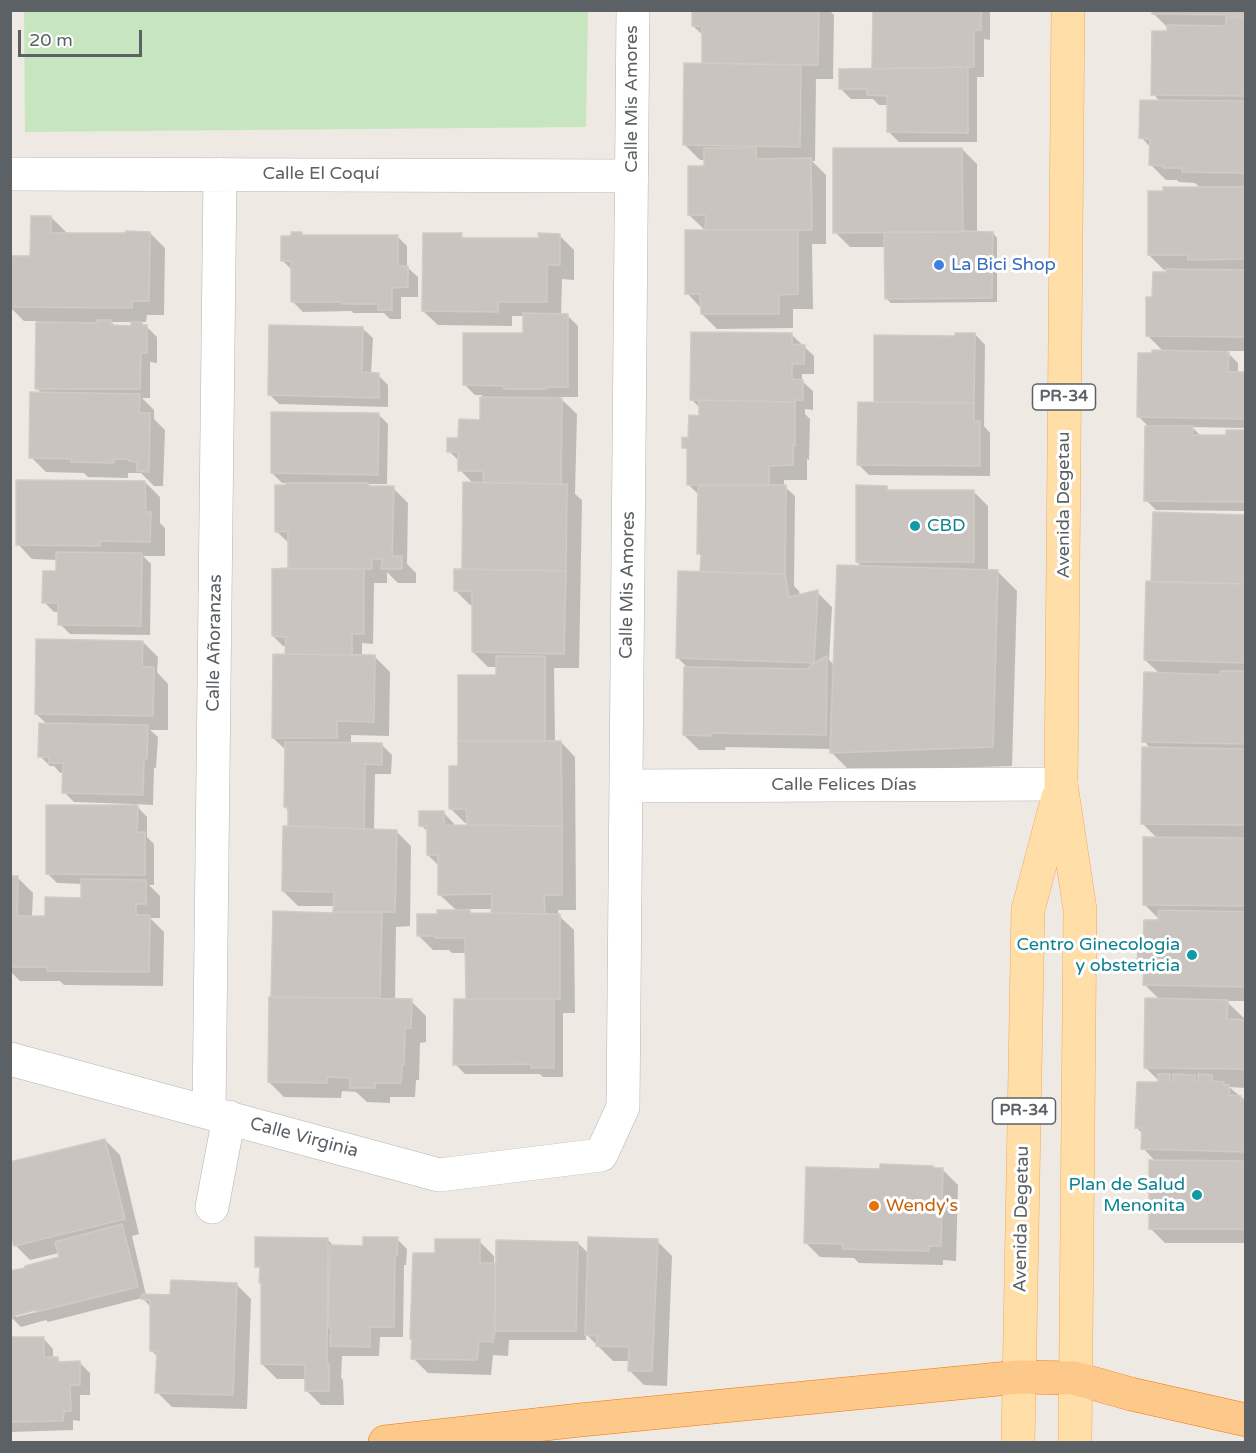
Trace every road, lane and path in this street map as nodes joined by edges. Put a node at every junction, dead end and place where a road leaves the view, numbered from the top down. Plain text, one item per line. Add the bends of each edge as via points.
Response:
1 (633, 10) edge
2 (1068, 10) edge
3 (10, 174) edge
4 (220, 174) junction
5 (632, 176) junction
6 (1061, 784) junction
7 (626, 786) junction
8 (10, 1059) edge
9 (219, 1114) junction
10 (601, 1155) joint
11 (212, 1207) dead end
12 (1019, 1377) junction
13 (1074, 1378) junction
14 (1245, 1420) edge
15 (385, 1443) edge
16 (1018, 1443) edge
17 (1075, 1443) edge

1 - 5 street, Calle Mis Amores
2 - 6 main road, Avenida Degetau / PR-34
3 - 4 street, Calle El Coquí
4 - 5 street, Calle El Coquí
4 - 9 street, Calle Añoranzas
5 - 7 street, Calle Mis Amores
6 - 7 street, Calle Felices Días
6 - 12 main road, Avenida Degetau / PR-34 via 1028,910
6 - 13 main road, Avenida Degetau / PR-34 via 1080,910
7 - 10 street, Calle Mis Amores via 623,1107
8 - 9 street, Calle Virginia
9 - 10 street, Calle Virginia via 439,1175
9 - 11 street, Calle Añoranzas
12 - 13 highway
12 - 15 highway
12 - 16 main road, Avenida Degetau / PR-34
13 - 14 highway
13 - 17 main road, Avenida Degetau / PR-34

